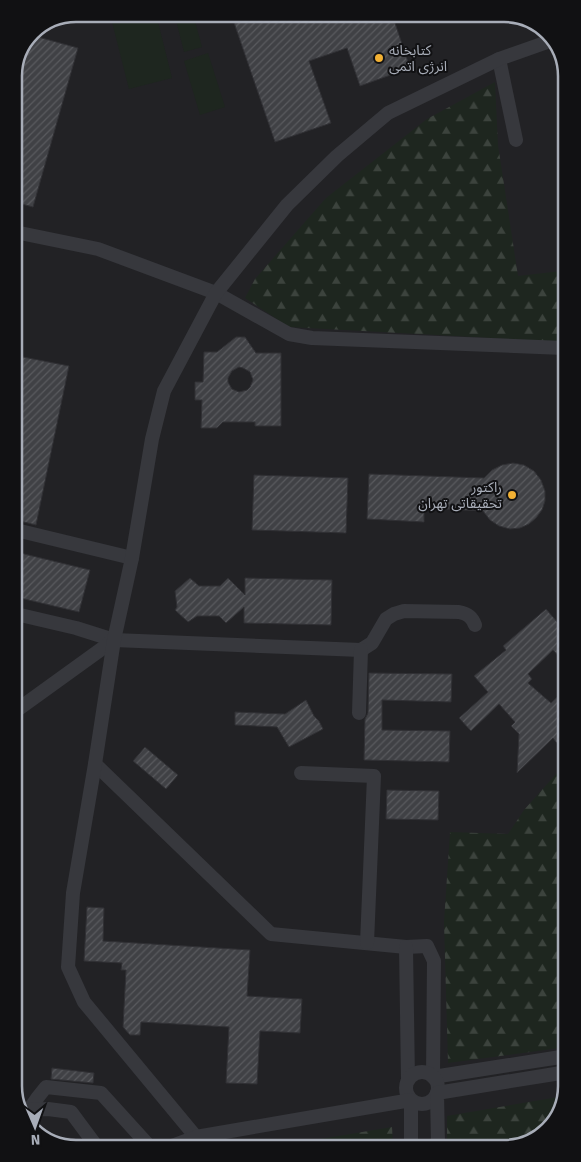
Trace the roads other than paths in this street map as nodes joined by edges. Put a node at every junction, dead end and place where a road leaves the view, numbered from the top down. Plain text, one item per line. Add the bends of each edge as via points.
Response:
1 (546, 42) edge
2 (500, 59) junction
3 (516, 140) dead end
4 (23, 234) edge
5 (216, 293) junction
6 (558, 348) edge
7 (23, 532) edge
8 (132, 558) junction
9 (22, 616) edge
10 (475, 625) dead end
11 (114, 640) junction
12 (361, 650) junction
13 (22, 706) edge
14 (359, 713) dead end
15 (95, 764) junction
16 (301, 773) dead end
17 (367, 943) junction
18 (406, 947) junction
19 (558, 1057) edge
20 (558, 1073) edge
21 (434, 1077) junction
22 (408, 1080) junction
23 (437, 1093) junction
24 (410, 1100) junction
25 (30, 1112) edge
26 (31, 1114) edge
27 (196, 1138) junction
28 (92, 1139) edge
29 (143, 1139) edge
30 (192, 1139) edge
31 (412, 1140) edge
32 (438, 1140) edge

1 - 2 lane
2 - 3 lane
2 - 5 lane via 388,112 287,205
4 - 5 lane via 98,249
5 - 6 lane via 289,334 312,338
5 - 8 lane via 164,391 152,439
7 - 8 lane
8 - 11 lane
9 - 11 lane
10 - 12 lane via 467,614 459,612 404,611 386,619 372,643
11 - 12 lane
11 - 13 lane
11 - 15 lane
12 - 14 lane
15 - 17 lane via 271,934
15 - 27 lane via 73,893 68,967 84,1002
16 - 17 lane via 374,776
17 - 18 lane
18 - 21 lane via 427,946 434,961
18 - 22 lane
19 - 21 lane
20 - 23 lane
21 - 22 lane via 420,1072
21 - 23 lane via 438,1084
22 - 24 lane via 406,1090
23 - 24 lane via 426,1104
23 - 32 lane
24 - 27 lane
24 - 31 lane
25 - 29 lane via 46,1087 101,1093
26 - 28 lane via 48,1109 71,1112
27 - 30 lane

